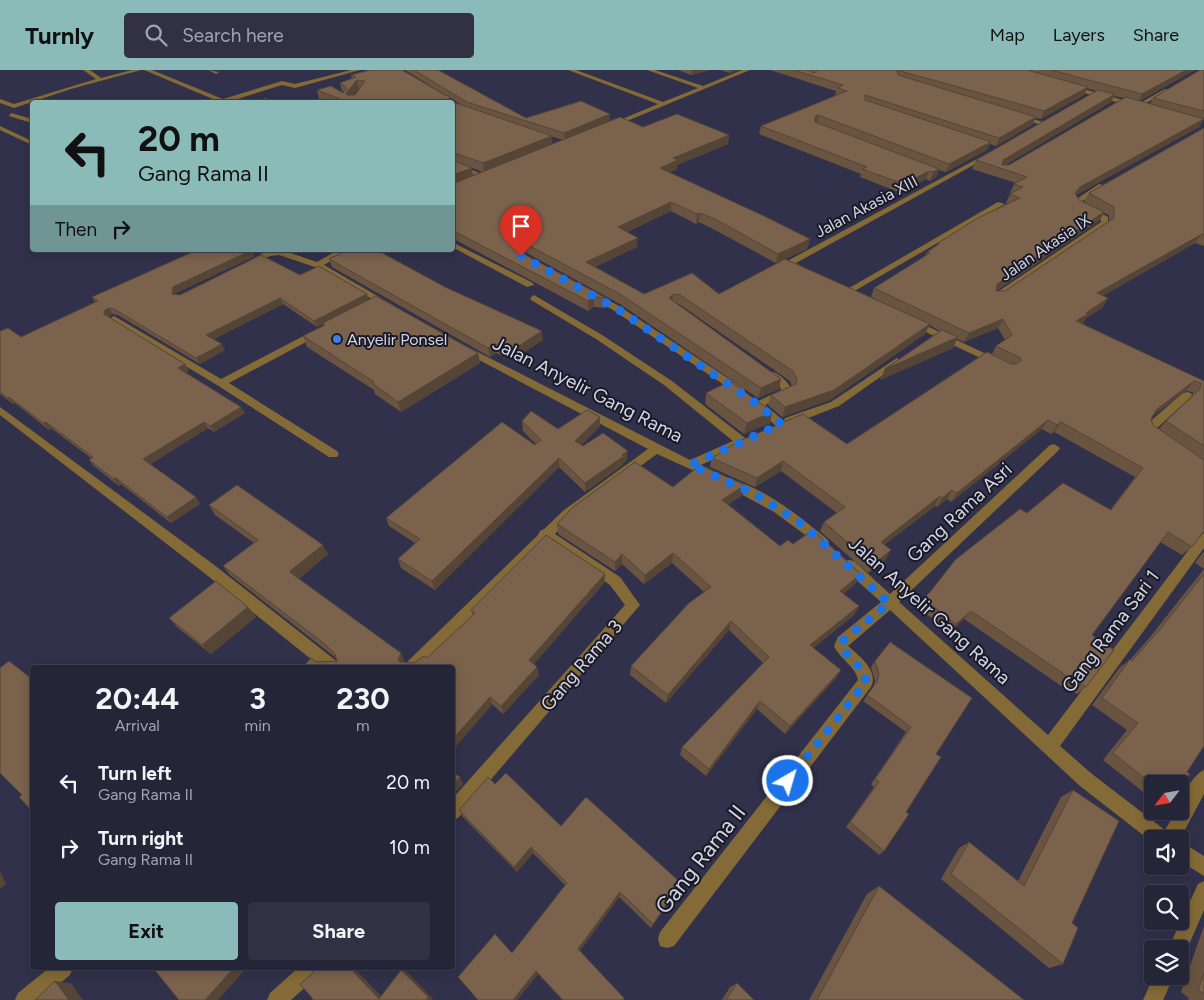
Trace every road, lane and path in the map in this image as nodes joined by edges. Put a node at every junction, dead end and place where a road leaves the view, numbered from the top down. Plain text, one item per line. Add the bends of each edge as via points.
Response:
1 (86, 70) edge
2 (138, 70) edge
3 (147, 70) edge
4 (357, 70) edge
5 (571, 70) edge
6 (650, 70) edge
7 (747, 70) edge
8 (100, 80) junction
9 (317, 80) junction
10 (324, 84) dead end
11 (1060, 84) edge
12 (703, 88) junction
13 (1171, 88) edge
14 (1094, 94) junction
15 (1086, 98) edge
16 (34, 100) edge
17 (218, 100) edge
18 (229, 100) edge
19 (0, 101) edge
20 (30, 101) edge
21 (1120, 101) junction
22 (662, 104) junction
23 (14, 106) junction
24 (1112, 106) edge
25 (1139, 106) junction
26 (1148, 109) edge
27 (1007, 113) edge
28 (1052, 118) edge
29 (30, 121) edge
30 (1044, 124) junction
31 (0, 128) edge
32 (1036, 128) edge
33 (600, 130) edge
34 (30, 142) edge
35 (997, 150) edge
36 (455, 164) edge
37 (493, 174) edge
38 (940, 174) edge
39 (484, 178) junction
40 (949, 178) junction
41 (1112, 180) edge
42 (476, 181) edge
43 (1001, 204) dead end
44 (813, 243) dead end
45 (455, 246) edge
46 (822, 247) junction
47 (341, 252) edge
48 (318, 265) junction
49 (242, 266) edge
50 (812, 275) edge
51 (530, 284) edge
52 (839, 287) edge
53 (582, 290) edge
54 (996, 297) edge
55 (534, 298) dead end
56 (398, 310) edge
57 (901, 317) edge
58 (114, 319) edge
59 (327, 327) edge
60 (457, 344) edge
61 (905, 356) edge
62 (1001, 365) edge
63 (763, 369) edge
64 (221, 383) junction
65 (1187, 395) edge
66 (757, 404) junction
67 (0, 410) edge
68 (757, 435) edge
69 (742, 442) junction
70 (1166, 444) edge
71 (1054, 448) dead end
72 (656, 449) junction
73 (333, 454) dead end
74 (690, 465) junction
75 (544, 534) junction
76 (1204, 538) edge
77 (889, 603) junction
78 (330, 665) edge
79 (414, 665) edge
80 (1049, 747) junction
81 (1204, 778) edge
82 (455, 809) edge
83 (1151, 830) edge
84 (1175, 830) edge
85 (1189, 856) edge
86 (1204, 867) edge
87 (1204, 890) edge
88 (667, 938) dead end
89 (1180, 940) edge
90 (61, 970) edge
91 (310, 970) edge
92 (1160, 985) edge
93 (25, 1000) edge
94 (277, 1000) edge
95 (1153, 1000) edge

1 - 8 street
2 - 8 street
3 - 17 street
4 - 9 street
5 - 22 street
6 - 12 street
7 - 12 street
8 - 16 street
9 - 10 street
9 - 18 street via 295,86 282,83
11 - 14 street
12 - 22 street
13 - 25 street
14 - 15 street
14 - 21 street
19 - 23 street
20 - 23 street
21 - 24 street
21 - 25 street
22 - 33 street
23 - 29 street via 8,116
25 - 26 street
27 - 30 street
28 - 30 street
30 - 32 street
31 - 34 street
35 - 40 street, Jalan Akasia XIII
36 - 39 street
37 - 39 street
38 - 40 street
39 - 42 street
40 - 46 street, Jalan Akasia XIII
41 - 54 street, Jalan Akasia IX via 1076,202 1105,219 1105,223
43 - 52 street via 853,293
44 - 46 street
45 - 51 street
46 - 50 street, Jalan Akasia XIII via 792,262 793,266
47 - 48 street
48 - 49 street via 275,252
48 - 56 street via 376,302
53 - 66 street via 616,308
55 - 69 street via 668,383
57 - 62 street via 933,337
58 - 64 street
59 - 64 street
60 - 72 street, Jalan Anyelir Gang Rama
61 - 66 street via 835,404 777,426
63 - 66 street via 785,385 787,391
64 - 73 street
65 - 70 street via 1150,428 1154,436
67 - 78 street
68 - 69 street
69 - 74 street
71 - 77 street, Gang Rama Asri
72 - 74 street, Jalan Anyelir Gang Rama
72 - 75 street via 594,492
74 - 77 street, Jalan Anyelir Gang Rama via 755,494 802,524
75 - 79 street
75 - 82 street, Gang Rama 3 via 615,581 633,605
76 - 80 street, Gang Rama Sari 1
77 - 80 street, Jalan Anyelir Gang Rama
77 - 88 street, Gang Rama II via 841,646 864,672 866,682
80 - 83 street, Jalan Anyelir Gang Rama
81 - 84 street
85 - 86 street
87 - 89 street
90 - 93 street
91 - 94 street
92 - 95 street

